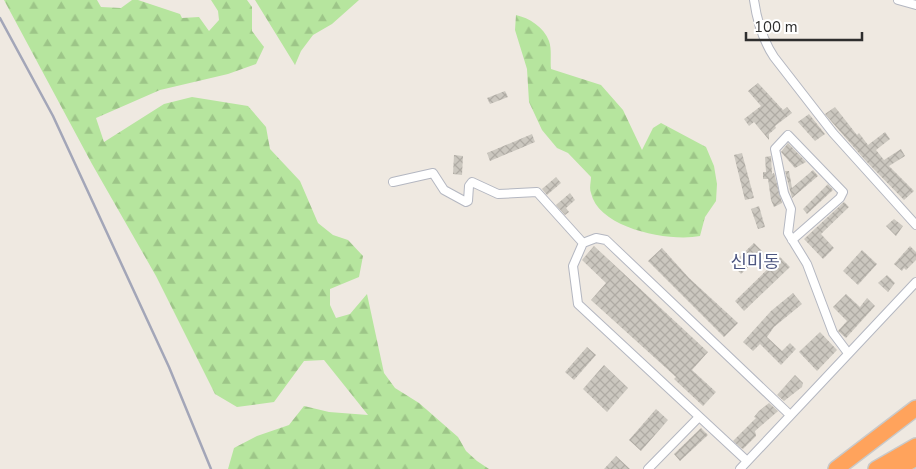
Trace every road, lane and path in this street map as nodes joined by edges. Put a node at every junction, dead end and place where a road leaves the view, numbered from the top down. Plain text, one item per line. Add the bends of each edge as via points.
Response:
1 (754, 0) edge
2 (898, 0) edge
3 (916, 5) edge
4 (393, 182) dead end
5 (916, 225) edge
6 (792, 240) junction
7 (583, 243) junction
8 (916, 282) edge
9 (848, 353) junction
10 (916, 408) edge
11 (789, 414) junction
12 (699, 417) junction
13 (916, 446) edge
14 (916, 458) edge
15 (747, 461) junction
16 (648, 469) edge
17 (740, 469) edge
18 (836, 469) edge
19 (876, 469) edge
20 (897, 469) edge

1 - 5 street via 757,22 774,57 833,134
2 - 3 street
4 - 7 street via 432,173 444,190 466,202 472,182 498,194 537,192
6 - 6 street via 843,192 788,134 775,149 790,209 788,229
6 - 9 street via 807,264 832,333
7 - 11 street via 596,238 606,240
7 - 12 street via 573,266 578,304
8 - 9 street
9 - 11 street
10 - 18 highway
11 - 15 street
12 - 15 street
12 - 16 street
13 - 19 highway
14 - 20 highway
15 - 17 street

